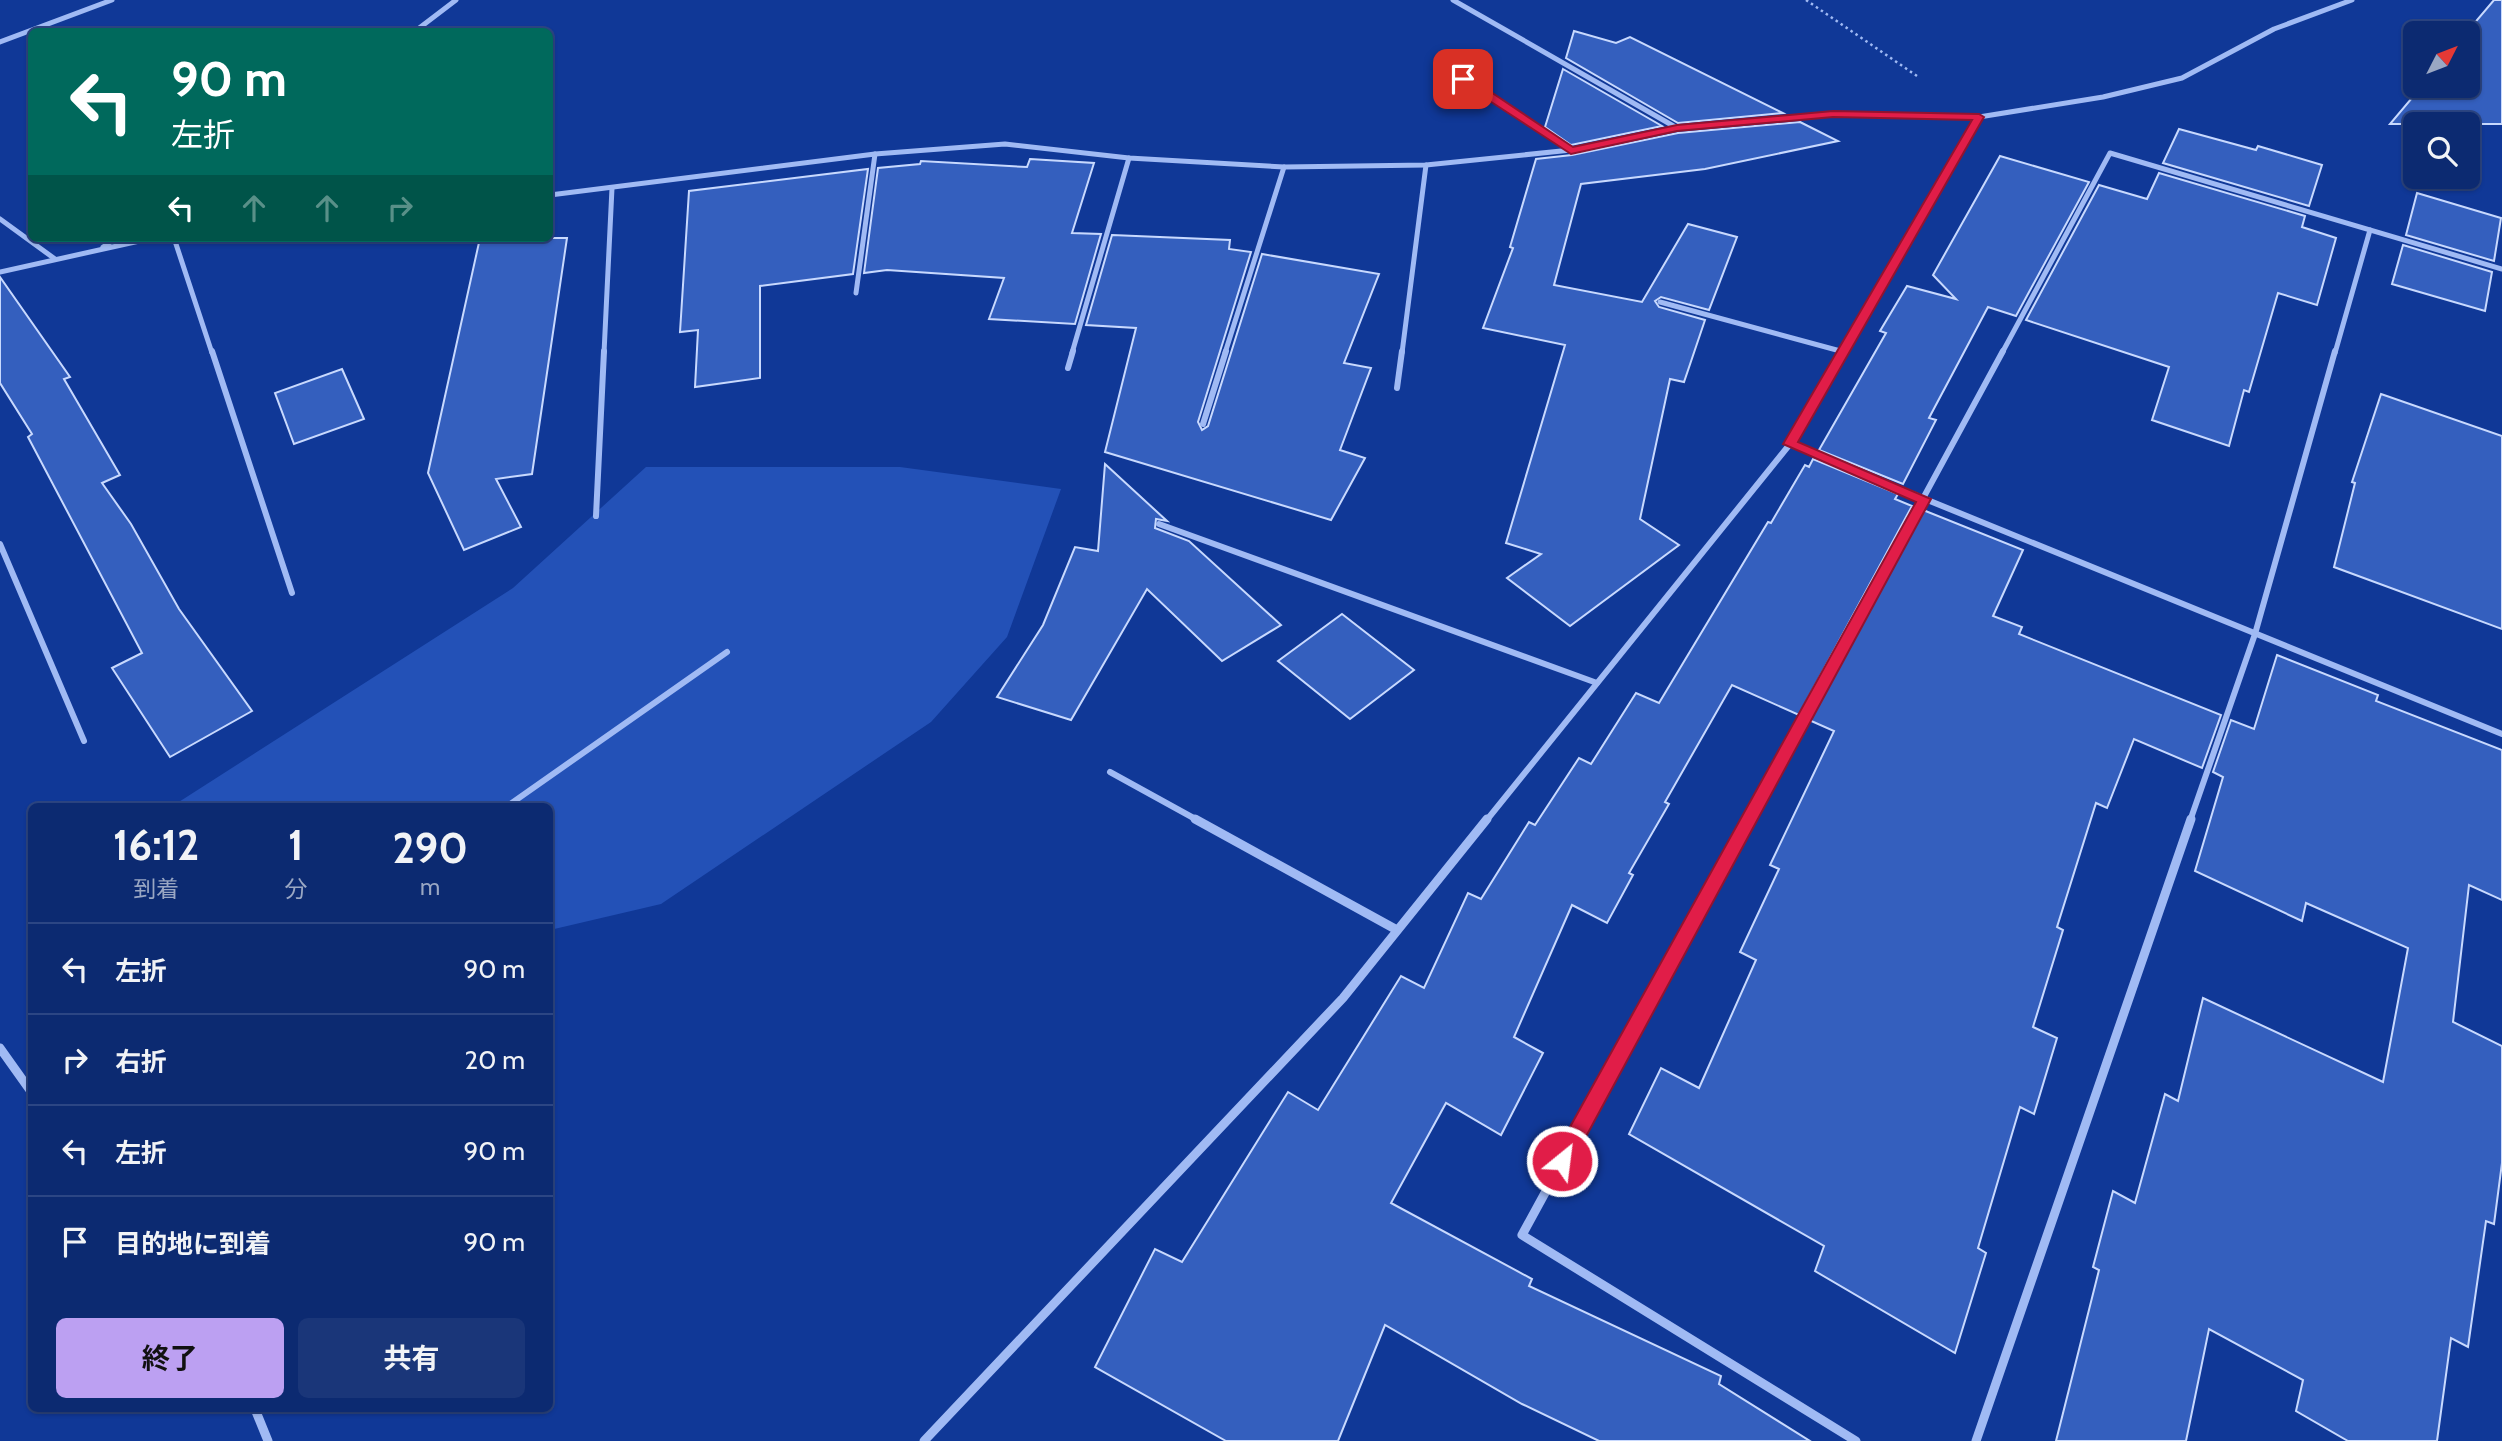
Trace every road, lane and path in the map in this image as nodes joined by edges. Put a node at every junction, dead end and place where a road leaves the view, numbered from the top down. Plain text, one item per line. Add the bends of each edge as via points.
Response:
1 (112, 0) edge
2 (456, 0) edge
3 (1452, 0) edge
4 (1806, 0) edge
5 (2352, 0) edge
6 (37, 28) edge
7 (419, 28) edge
8 (28, 32) edge
9 (0, 42) edge
10 (1921, 78) dead end
11 (1463, 79) dead end
12 (1979, 117) junction
13 (1677, 128) junction
14 (1571, 150) junction
15 (875, 154) junction
16 (1129, 158) junction
17 (1426, 165) junction
18 (1284, 167) junction
19 (612, 188) junction
20 (553, 195) edge
21 (0, 219) edge
22 (2370, 230) junction
23 (28, 240) edge
24 (31, 242) edge
25 (111, 242) edge
26 (135, 242) edge
27 (175, 242) edge
28 (100, 250) junction
29 (55, 260) junction
30 (2502, 269) edge
31 (0, 272) edge
32 (856, 293) dead end
33 (1660, 302) dead end
34 (1844, 352) junction
35 (1068, 368) dead end
36 (1397, 388) dead end
37 (1203, 424) dead end
38 (1790, 444) junction
39 (1924, 499) junction
40 (596, 516) dead end
41 (1159, 524) dead end
42 (0, 544) edge
43 (292, 593) dead end
44 (2255, 634) junction
45 (727, 652) dead end
46 (1597, 683) junction
47 (2502, 734) edge
48 (84, 741) dead end
49 (1110, 772) dead end
50 (512, 803) edge
51 (1397, 929) junction
52 (0, 1048) edge
53 (28, 1087) edge
54 (256, 1412) edge
55 (268, 1441) edge
56 (924, 1441) edge
57 (1856, 1441) edge
58 (1976, 1441) edge

1 - 6 street
2 - 7 street
3 - 13 street
4 - 10 path
5 - 12 street via 2274,29 2182,78 2103,97
8 - 9 street
11 - 14 street
12 - 13 street via 1833,114
12 - 34 street
13 - 14 street
14 - 17 street
15 - 16 street via 1005,145
15 - 19 street
15 - 32 street
16 - 18 street
16 - 35 street
17 - 18 street
17 - 36 street
18 - 37 street
19 - 20 street
19 - 40 street
21 - 23 street
22 - 30 street
22 - 39 street via 2110,153
22 - 44 street
24 - 29 street
25 - 28 street
26 - 28 street
27 - 43 street
28 - 29 street
29 - 31 street
33 - 34 street
34 - 38 street
38 - 39 street
38 - 46 street
39 - 44 street
39 - 57 street via 1522,1235
41 - 46 street
42 - 48 street
44 - 47 street
44 - 58 street
45 - 50 street
46 - 51 street
49 - 51 street
51 - 56 street via 1343,998
52 - 53 street
54 - 55 street

